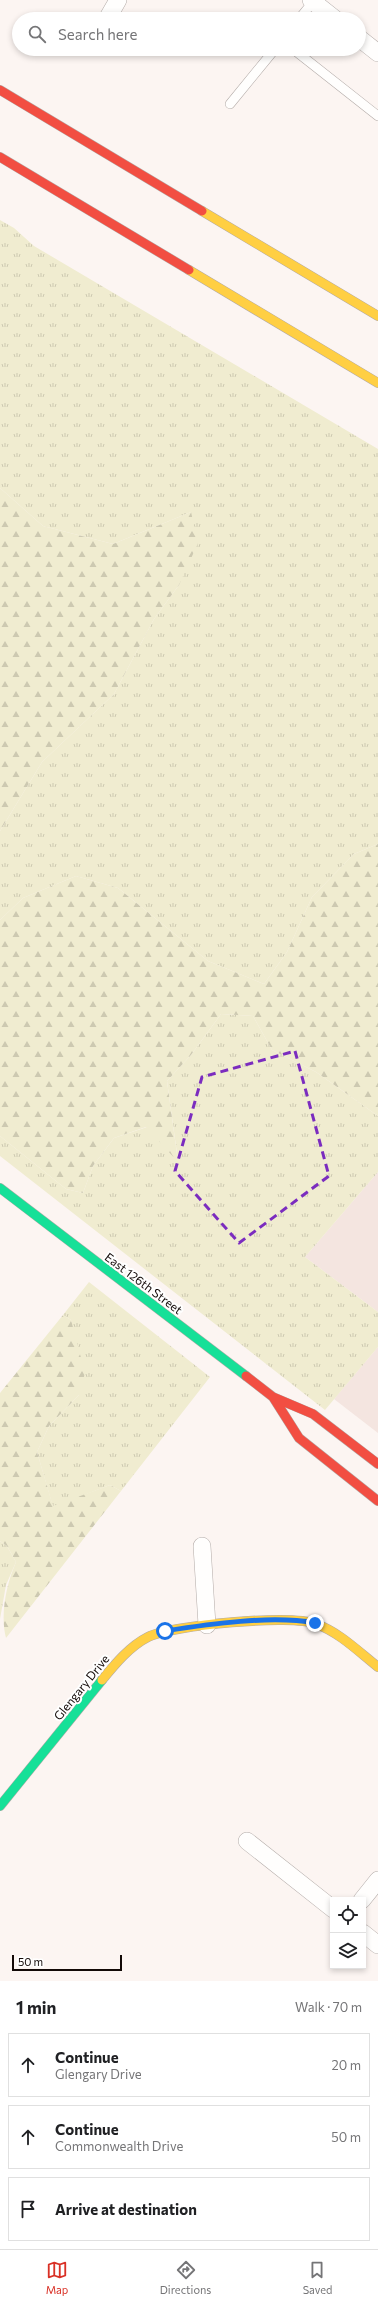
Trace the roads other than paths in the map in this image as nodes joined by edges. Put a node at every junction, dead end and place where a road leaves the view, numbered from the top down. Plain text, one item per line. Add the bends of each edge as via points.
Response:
1 (118, 0) edge
2 (312, 0) edge
3 (111, 12) edge
4 (304, 12) edge
5 (327, 12) edge
6 (366, 44) edge
7 (378, 53) edge
8 (269, 56) edge
9 (302, 56) edge
10 (0, 90) edge
11 (230, 104) dead end
12 (378, 116) edge
13 (0, 157) edge
14 (378, 316) edge
15 (378, 383) edge
16 (0, 1188) edge
17 (273, 1397) junction
18 (378, 1464) edge
19 (378, 1501) edge
20 (202, 1546) dead end
21 (207, 1625) junction
22 (378, 1667) edge
23 (0, 1806) edge
24 (247, 1841) dead end
25 (378, 1880) edge
26 (364, 1897) edge
27 (330, 1907) edge
28 (366, 1935) edge
29 (378, 1945) edge

1 - 3 street
2 - 4 lane
2 - 5 street
6 - 7 street
8 - 11 lane
9 - 12 lane
10 - 14 main road
13 - 15 main road
16 - 17 main road, East 126th Street
17 - 18 main road, East 126th Street via 313,1414
17 - 19 main road, East 126th Street via 299,1438
20 - 21 street
21 - 22 main road, Glengary Drive via 297,1619 315,1623 331,1630
21 - 23 main road, Glengary Drive via 165,1631 150,1636 125,1653
24 - 27 street
25 - 26 street
28 - 29 street

